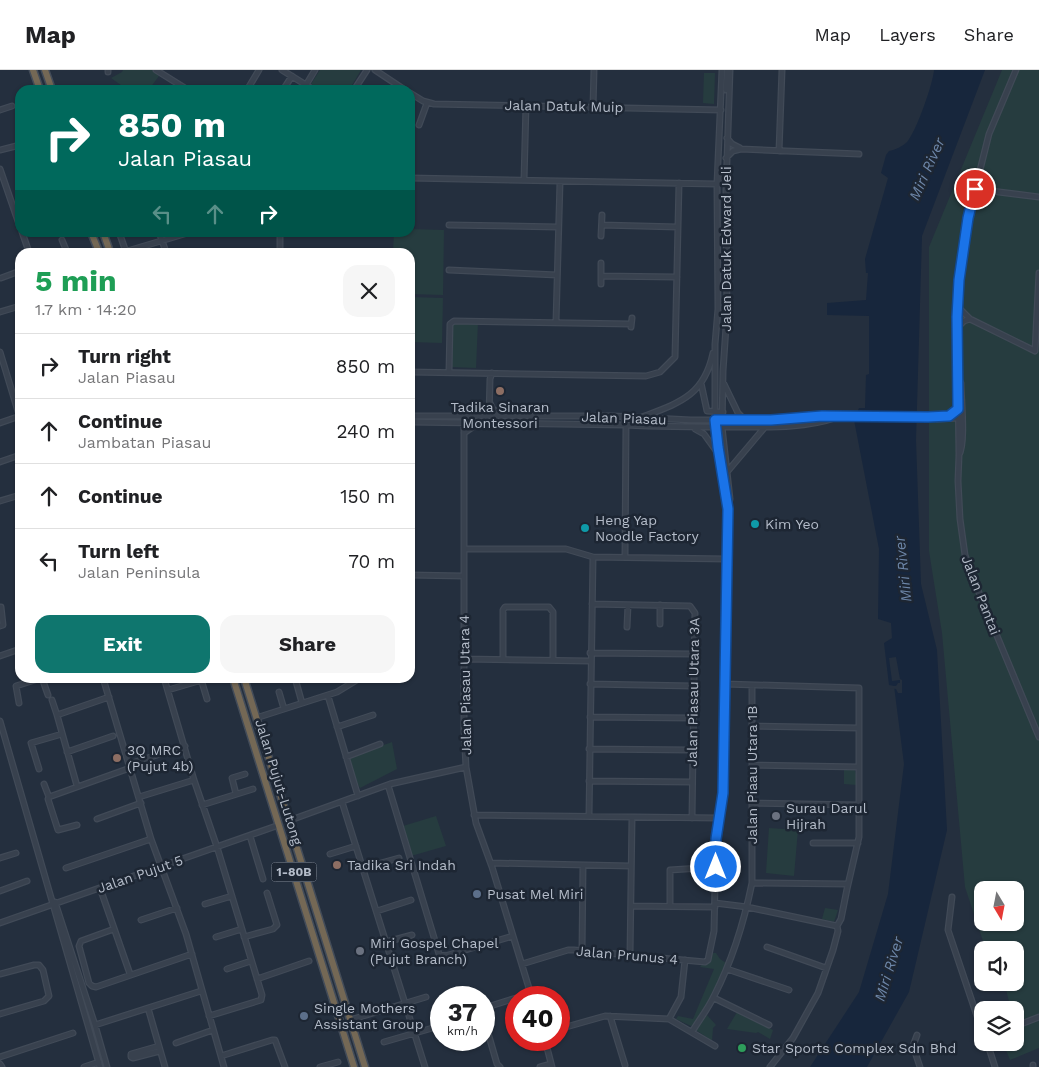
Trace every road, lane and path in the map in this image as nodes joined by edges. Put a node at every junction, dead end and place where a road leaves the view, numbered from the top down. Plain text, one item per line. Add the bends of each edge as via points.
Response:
1 (33, 70) edge
2 (45, 70) edge
3 (156, 70) edge
4 (259, 70) edge
5 (282, 70) edge
6 (315, 70) edge
7 (367, 70) edge
8 (375, 70) edge
9 (594, 70) edge
10 (722, 70) edge
11 (729, 70) edge
12 (782, 70) edge
13 (1016, 70) edge
14 (292, 76) junction
15 (38, 85) edge
16 (50, 85) edge
17 (179, 85) edge
18 (250, 85) edge
19 (286, 85) edge
20 (306, 85) joint
21 (357, 85) edge
22 (398, 85) edge
23 (415, 96) edge
24 (427, 103) junction
25 (526, 105) junction
26 (12, 106) dead end
27 (593, 107) junction
28 (0, 110) edge
29 (721, 110) junction
30 (419, 125) dead end
31 (727, 138) junction
32 (15, 146) edge
33 (741, 149) junction
34 (0, 150) edge
35 (779, 151) junction
36 (859, 154) dead end
37 (726, 158) junction
38 (0, 169) edge
39 (726, 172) junction
40 (415, 178) edge
41 (524, 180) junction
42 (560, 182) junction
43 (679, 183) junction
44 (717, 184) junction
45 (975, 189) junction
46 (1039, 197) edge
47 (15, 212) edge
48 (602, 215) dead end
49 (449, 225) dead end
50 (602, 226) junction
51 (558, 227) junction
52 (678, 227) junction
53 (602, 236) dead end
54 (161, 237) edge
55 (177, 237) edge
56 (62, 240) dead end
57 (162, 240) junction
58 (65, 248) edge
59 (137, 248) edge
60 (165, 248) edge
61 (601, 263) dead end
62 (727, 263) junction
63 (449, 270) dead end
64 (15, 273) edge
65 (1039, 273) edge
66 (557, 275) junction
67 (718, 275) junction
68 (601, 276) junction
69 (677, 277) junction
70 (1, 278) edge
71 (601, 284) dead end
72 (958, 307) junction
73 (15, 308) edge
74 (0, 312) edge
75 (970, 319) junction
76 (556, 322) junction
77 (631, 323) dead end
78 (957, 328) junction
79 (715, 344) junction
80 (0, 352) edge
81 (415, 372) edge
82 (449, 372) junction
83 (492, 373) junction
84 (959, 378) junction
85 (722, 380) junction
86 (701, 381) junction
87 (15, 401) edge
88 (489, 404) junction
89 (958, 409) junction
90 (715, 412) junction
91 (723, 412) junction
92 (415, 416) edge
93 (458, 416) junction
94 (475, 416) junction
95 (489, 416) junction
96 (503, 416) junction
97 (613, 416) junction
98 (623, 416) junction
99 (841, 417) junction
100 (948, 417) junction
101 (960, 417) junction
102 (15, 418) edge
103 (640, 418) junction
104 (715, 420) junction
105 (723, 420) junction
106 (745, 420) junction
107 (415, 422) edge
108 (0, 423) edge
109 (455, 423) junction
110 (464, 423) junction
111 (478, 423) junction
112 (495, 423) junction
113 (588, 425) junction
114 (618, 425) junction
115 (626, 425) junction
116 (638, 426) junction
117 (690, 427) junction
118 (715, 427) junction
119 (722, 427) junction
120 (765, 427) junction
121 (958, 429) junction
122 (626, 434) junction
123 (464, 435) junction
124 (960, 454) junction
125 (719, 455) junction
126 (15, 457) edge
127 (0, 462) edge
128 (727, 472) junction
129 (15, 496) edge
130 (0, 501) edge
131 (728, 509) junction
132 (464, 549) junction
133 (593, 557) junction
134 (624, 557) junction
135 (727, 559) junction
136 (415, 575) edge
137 (464, 576) junction
138 (592, 604) junction
139 (628, 605) junction
140 (660, 605) junction
141 (1, 607) edge
142 (660, 624) dead end
143 (0, 626) edge
144 (627, 627) dead end
145 (15, 651) edge
146 (590, 652) junction
147 (694, 654) junction
148 (0, 656) edge
149 (464, 659) junction
150 (503, 659) junction
151 (552, 660) junction
152 (590, 661) junction
153 (25, 683) edge
154 (43, 683) edge
155 (104, 683) edge
156 (166, 683) edge
157 (189, 683) edge
158 (202, 683) edge
159 (235, 683) edge
160 (246, 683) edge
161 (296, 683) edge
162 (352, 683) edge
163 (590, 684) junction
164 (725, 684) junction
165 (752, 685) junction
166 (693, 686) junction
167 (168, 690) junction
168 (279, 692) dead end
169 (328, 696) junction
170 (108, 697) junction
171 (208, 699) dead end
172 (20, 703) dead end
173 (302, 703) junction
174 (284, 709) junction
175 (373, 715) dead end
176 (57, 716) junction
177 (590, 717) junction
178 (256, 718) junction
179 (693, 718) junction
180 (0, 721) edge
181 (753, 726) junction
182 (337, 727) junction
183 (859, 728) junction
184 (62, 734) junction
185 (113, 736) dead end
186 (1039, 737) edge
187 (3, 740) edge
188 (380, 744) dead end
189 (184, 746) junction
190 (589, 749) junction
191 (692, 750) junction
192 (67, 752) junction
193 (346, 757) junction
194 (753, 765) junction
195 (129, 766) junction
196 (466, 767) junction
197 (859, 767) junction
198 (39, 769) dead end
199 (245, 774) dead end
200 (194, 780) junction
201 (589, 782) junction
202 (692, 782) junction
203 (44, 784) dead end
204 (388, 785) junction
205 (77, 786) junction
206 (253, 788) dead end
207 (236, 794) junction
208 (358, 796) junction
209 (49, 797) junction
210 (139, 798) junction
211 (342, 802) junction
212 (140, 803) junction
213 (753, 803) junction
214 (202, 805) junction
215 (859, 805) junction
216 (474, 815) junction
217 (589, 816) junction
218 (632, 817) junction
219 (692, 818) junction
220 (719, 818) junction
221 (97, 819) dead end
222 (288, 821) junction
223 (279, 825) junction
224 (77, 826) dead end
225 (250, 836) junction
226 (151, 839) junction
227 (813, 843) dead end
228 (858, 843) junction
229 (356, 846) junction
230 (216, 847) junction
231 (16, 853) dead end
232 (330, 854) dead end
233 (0, 858) edge
234 (399, 858) dead end
235 (491, 864) junction
236 (582, 865) junction
237 (631, 866) junction
238 (161, 867) junction
239 (716, 867) junction
240 (66, 868) dead end
241 (363, 868) junction
242 (263, 878) dead end
243 (27, 882) dead end
244 (752, 883) junction
245 (848, 884) junction
246 (100, 888) junction
247 (0, 891) edge
248 (267, 893) dead end
249 (232, 896) junction
250 (952, 897) dead end
251 (411, 900) dead end
252 (54, 902) junction
253 (205, 904) dead end
254 (715, 905) junction
255 (631, 906) junction
256 (670, 906) junction
257 (747, 907) junction
258 (177, 908) junction
259 (377, 911) junction
260 (141, 920) dead end
261 (0, 923) edge
262 (837, 926) junction
263 (114, 929) junction
264 (242, 929) junction
265 (412, 935) dead end
266 (513, 936) junction
267 (244, 937) junction
268 (216, 938) dead end
269 (386, 942) junction
270 (767, 947) dead end
271 (582, 951) junction
272 (192, 954) junction
273 (630, 955) junction
274 (685, 960) junction
275 (251, 961) junction
276 (309, 961) dead end
277 (522, 964) junction
278 (826, 968) junction
279 (227, 969) dead end
280 (727, 969) junction
281 (0, 974) edge
282 (130, 974) junction
283 (257, 979) junction
284 (528, 986) edge
285 (789, 990) dead end
286 (201, 992) junction
287 (426, 997) dead end
288 (714, 998) junction
289 (405, 1003) junction
290 (974, 1007) edge
291 (148, 1008) junction
292 (0, 1014) edge
293 (209, 1016) junction
294 (610, 1016) junction
295 (1039, 1017) edge
296 (668, 1019) junction
297 (350, 1020) junction
298 (1024, 1023) edge
299 (95, 1025) junction
300 (769, 1025) dead end
301 (570, 1026) edge
302 (430, 1029) edge
303 (213, 1030) junction
304 (73, 1032) dead end
305 (692, 1032) junction
306 (414, 1034) junction
307 (917, 1035) dead end
308 (384, 1042) dead end
309 (176, 1043) dead end
310 (715, 1046) dead end
311 (160, 1048) junction
312 (493, 1051) edge
313 (548, 1051) edge
314 (989, 1051) edge
315 (221, 1056) junction
316 (0, 1057) edge
317 (105, 1060) junction
318 (338, 1062) dead end
319 (99, 1064) edge
320 (552, 1065) edge
321 (625, 1065) dead end
322 (84, 1067) edge
323 (107, 1067) edge
324 (165, 1067) edge
325 (224, 1067) edge
326 (285, 1067) edge
327 (320, 1067) edge
328 (354, 1067) edge
329 (365, 1067) edge
330 (425, 1067) edge
331 (500, 1067) edge
332 (540, 1067) edge
333 (770, 1067) edge
334 (920, 1067) edge
335 (995, 1067) edge

1 - 15 highway
2 - 16 highway
3 - 17 street
4 - 18 street
5 - 14 street
6 - 20 street
7 - 21 street
8 - 22 street
9 - 27 street
10 - 29 street, Jalan Datuk Edward Jeli
11 - 29 street via 726,101
11 - 31 street, Jalan Datuk Edward Jeli
12 - 35 street
13 - 45 street via 989,134
14 - 19 street
14 - 20 street
23 - 24 street, Jalan Datuk Muip
24 - 25 street, Jalan Datuk Muip
24 - 30 street
25 - 27 street, Jalan Datuk Muip
25 - 41 street
26 - 28 street
27 - 29 street, Jalan Datuk Muip
29 - 44 street, Jalan Datuk Edward Jeli
31 - 33 street
31 - 37 street, Jalan Datuk Edward Jeli
32 - 34 street
33 - 35 street
33 - 37 street
35 - 36 street
37 - 39 street, Jalan Datuk Edward Jeli
38 - 47 street
39 - 44 street
39 - 62 street, Jalan Datuk Edward Jeli
40 - 41 street
41 - 42 street
42 - 43 street
42 - 51 street
43 - 44 street
43 - 52 street
44 - 67 street, Jalan Datuk Edward Jeli
45 - 46 street
45 - 72 street via 962,255
48 - 50 street
49 - 51 street
50 - 52 street
50 - 53 street
51 - 66 street
52 - 69 street
54 - 57 street
55 - 57 street
56 - 58 street
57 - 59 street
57 - 60 street
61 - 68 street
62 - 67 street
62 - 85 street, Jalan Datuk Edward Jeli
63 - 66 street
64 - 70 street
65 - 75 street via 1035,351
66 - 76 street
67 - 79 street, Jalan Datuk Edward Jeli
68 - 69 street
68 - 71 street
69 - 83 street via 675,357 660,372 646,376
72 - 75 street
72 - 78 street
73 - 74 street
75 - 78 street
76 - 77 street
76 - 82 street via 454,321 450,324
78 - 84 street
79 - 86 street via 711,365
79 - 90 street, Jalan Datuk Edward Jeli
80 - 87 street
81 - 82 street
82 - 83 street
83 - 88 street
84 - 89 street
84 - 101 street
85 - 91 street, Jalan Datuk Edward Jeli
85 - 106 street via 738,413
86 - 90 street via 705,408
86 - 103 street via 691,396
88 - 94 street
88 - 95 street
88 - 96 street
89 - 100 street
89 - 101 street
90 - 91 street
90 - 104 street, Jalan Datuk Edward Jeli
91 - 105 street, Jalan Datuk Edward Jeli
92 - 93 street, Jalan Piasau
93 - 94 street, Jalan Piasau
93 - 110 street
94 - 95 street, Jalan Piasau
95 - 96 street, Jalan Piasau
95 - 112 street
96 - 97 street, Jalan Piasau
97 - 98 street, Jalan Piasau
97 - 113 street via 618,418 618,422
98 - 103 street, Jalan Piasau
98 - 115 street
99 - 100 street
99 - 106 street, Jalan Piasau
99 - 120 street, Jalan Piasau via 822,423
100 - 101 street
100 - 121 street
101 - 121 street, Jalan Pantai
101 - 124 street
102 - 108 street
103 - 104 street, Jalan Piasau
104 - 105 street, Jalan Piasau
104 - 118 street, Jalan Datuk Edward Jeli
105 - 106 street, Jalan Piasau
105 - 119 street, Jalan Datuk Edward Jeli
107 - 109 street, Jalan Piasau
109 - 110 street, Jalan Piasau
109 - 123 street
110 - 111 street, Jalan Piasau
110 - 123 street, Jalan Piasau Utara 4
111 - 112 street, Jalan Piasau
111 - 123 street
112 - 113 street, Jalan Piasau
113 - 114 street, Jalan Piasau
114 - 115 street, Jalan Piasau
114 - 122 street
115 - 116 street, Jalan Piasau
115 - 122 street
116 - 117 street, Jalan Piasau
116 - 122 street
117 - 118 street, Jalan Piasau
117 - 125 street via 704,434
118 - 119 street, Jalan Piasau
118 - 125 street, Jalan Datuk Edward Jeli
119 - 120 street, Jalan Piasau
119 - 128 street, Jalan Datuk Edward Jeli
120 - 128 street
121 - 124 street, Jalan Pantai
122 - 134 street
123 - 132 street, Jalan Piasau Utara 4
124 - 186 street, Jalan Pantai via 958,481 965,555
125 - 131 street, Jalan Datuk Edward Jeli
126 - 127 street
128 - 131 street, Jalan Datuk Edward Jeli
129 - 130 street
131 - 135 street
132 - 133 street via 566,548
132 - 137 street, Jalan Piasau Utara 4
133 - 134 street
133 - 138 street
134 - 135 street
135 - 164 street
136 - 137 street
137 - 149 street, Jalan Piasau Utara 4
138 - 139 street, Jalan Piasau Utara 3A
138 - 146 street
139 - 140 street, Jalan Piasau Utara 3A
139 - 144 street
140 - 142 street
140 - 147 street, Jalan Piasau Utara 3A via 693,608
141 - 143 street via 4,622
145 - 148 street
146 - 147 street
146 - 152 street
147 - 166 street, Jalan Piasau Utara 3A
149 - 150 street
149 - 196 street, Jalan Piasau Utara 4
150 - 151 street
150 - 151 street via 505,607 549,607 553,612
151 - 152 street
152 - 163 street
153 - 172 street via 16,686
154 - 176 street
155 - 170 street
156 - 167 street
157 - 167 street
158 - 171 street
159 - 223 highway, Jalan Pujut-Lutong / 1-80B
160 - 178 highway, Jalan Pujut-Lutong
161 - 173 street
162 - 169 street
163 - 166 street
163 - 177 street
164 - 165 street
164 - 220 street via 723,793
165 - 181 street, Jalan Piaau Utara 1B
165 - 183 street via 859,688
166 - 179 street, Jalan Piasau Utara 3A
167 - 189 street
168 - 174 street
169 - 173 street
169 - 182 street
170 - 176 street
170 - 195 street
173 - 174 street
174 - 178 street
175 - 182 street
176 - 184 street
177 - 179 street
177 - 190 street
178 - 222 highway, Jalan Pujut-Lutong
179 - 191 street, Jalan Piasau Utara 3A
180 - 187 street
181 - 183 street
181 - 194 street, Jalan Piaau Utara 1B
182 - 193 street
183 - 197 street
184 - 192 street
184 - 198 street via 32,743
185 - 192 street
187 - 252 street
188 - 193 street
189 - 195 street
189 - 200 street
190 - 191 street
190 - 201 street
191 - 202 street, Jalan Piasau Utara 3A
192 - 205 street
193 - 208 street
194 - 197 street
194 - 213 street, Jalan Piaau Utara 1B
195 - 205 street
195 - 210 street
196 - 204 street
196 - 216 street, Jalan Piasau Utara 4
197 - 215 street
199 - 207 street via 232,778
200 - 210 street
200 - 214 street
201 - 202 street
201 - 217 street
202 - 219 street, Jalan Piasau Utara 3A
203 - 209 street
204 - 208 street
204 - 266 street via 439,954 445,956
205 - 209 street
206 - 207 street
207 - 214 street
208 - 211 street
209 - 224 street via 58,830
210 - 212 street
211 - 222 street
211 - 229 street
212 - 221 street
212 - 226 street
213 - 215 street
213 - 244 street, Jalan Piaau Utara 1B
214 - 230 street
215 - 228 street
216 - 217 street
216 - 235 street, Jalan Piasau Utara 4
217 - 218 street
218 - 219 street
218 - 237 street
219 - 220 street
220 - 239 street
222 - 297 highway, Jalan Pujut-Lutong
223 - 225 street, Jalan Pujut 5
223 - 328 highway, Jalan Pujut-Lutong / 1-80B
225 - 230 street, Jalan Pujut 5
225 - 242 street
226 - 238 street
226 - 240 street
227 - 228 street
228 - 245 street
229 - 232 street
229 - 241 street
230 - 238 street, Jalan Pujut 5
230 - 249 street
231 - 233 street
234 - 241 street
235 - 236 street
235 - 266 street, Jalan Piasau Utara 4
236 - 237 street
236 - 271 street
237 - 255 street
238 - 246 street, Jalan Pujut 5
238 - 258 street
239 - 254 street
239 - 256 street via 670,870
241 - 259 street
243 - 247 street
244 - 245 street
244 - 257 street, Jalan Piaau Utara 1B
245 - 262 street
246 - 252 street, Jalan Pujut 5
246 - 263 street
248 - 267 street via 277,925
249 - 253 street
249 - 264 street
250 - 290 street via 948,930
251 - 259 street
252 - 261 street, Jalan Pujut 5
252 - 299 street
252 - 319 street
254 - 256 street
254 - 257 street
254 - 274 street, Jalan Prunus 4 via 708,960
255 - 256 street
255 - 273 street
257 - 262 street
257 - 280 street, Jalan Piaau Utara 1B
258 - 260 street
258 - 272 street
259 - 269 street
262 - 278 street
263 - 282 street
263 - 282 street via 81,941 78,946 89,983 96,987
264 - 267 street
264 - 268 street
265 - 269 street
266 - 277 street, Jalan Piasau Utara 4
267 - 275 street
269 - 289 street
270 - 278 street
271 - 273 street, Jalan Prunus 4
271 - 277 street, Jalan Prunus 4 via 568,950
272 - 282 street
272 - 286 street
273 - 274 street, Jalan Prunus 4
274 - 296 street via 681,996
275 - 279 street
275 - 283 street
276 - 283 street
277 - 284 street, Jalan Piasau Utara 4
278 - 333 street via 818,993 793,1038
280 - 285 street
280 - 288 street, Jalan Piaau Utara 1B
281 - 292 street via 39,965 49,996 44,1001
283 - 293 street via 261,1000
286 - 291 street
286 - 293 street
287 - 289 street
288 - 300 street
288 - 305 street, Jalan Piaau Utara 1B
289 - 297 street
289 - 306 street
291 - 299 street
291 - 311 street
293 - 303 street
294 - 296 street
294 - 301 street
294 - 321 street
295 - 298 street
296 - 305 street
297 - 329 highway, Jalan Pujut-Lutong
299 - 317 street
302 - 306 street
303 - 309 street
303 - 315 street
304 - 316 street
305 - 310 street
306 - 308 street
306 - 330 street
307 - 334 street via 913,1046
311 - 311 street via 131,1054 131,1057 133,1058
311 - 324 street
312 - 331 street
313 - 320 street
314 - 335 street
315 - 325 street
315 - 326 street via 275,1040
317 - 319 street
317 - 323 street
318 - 327 street
319 - 322 street
320 - 332 street

